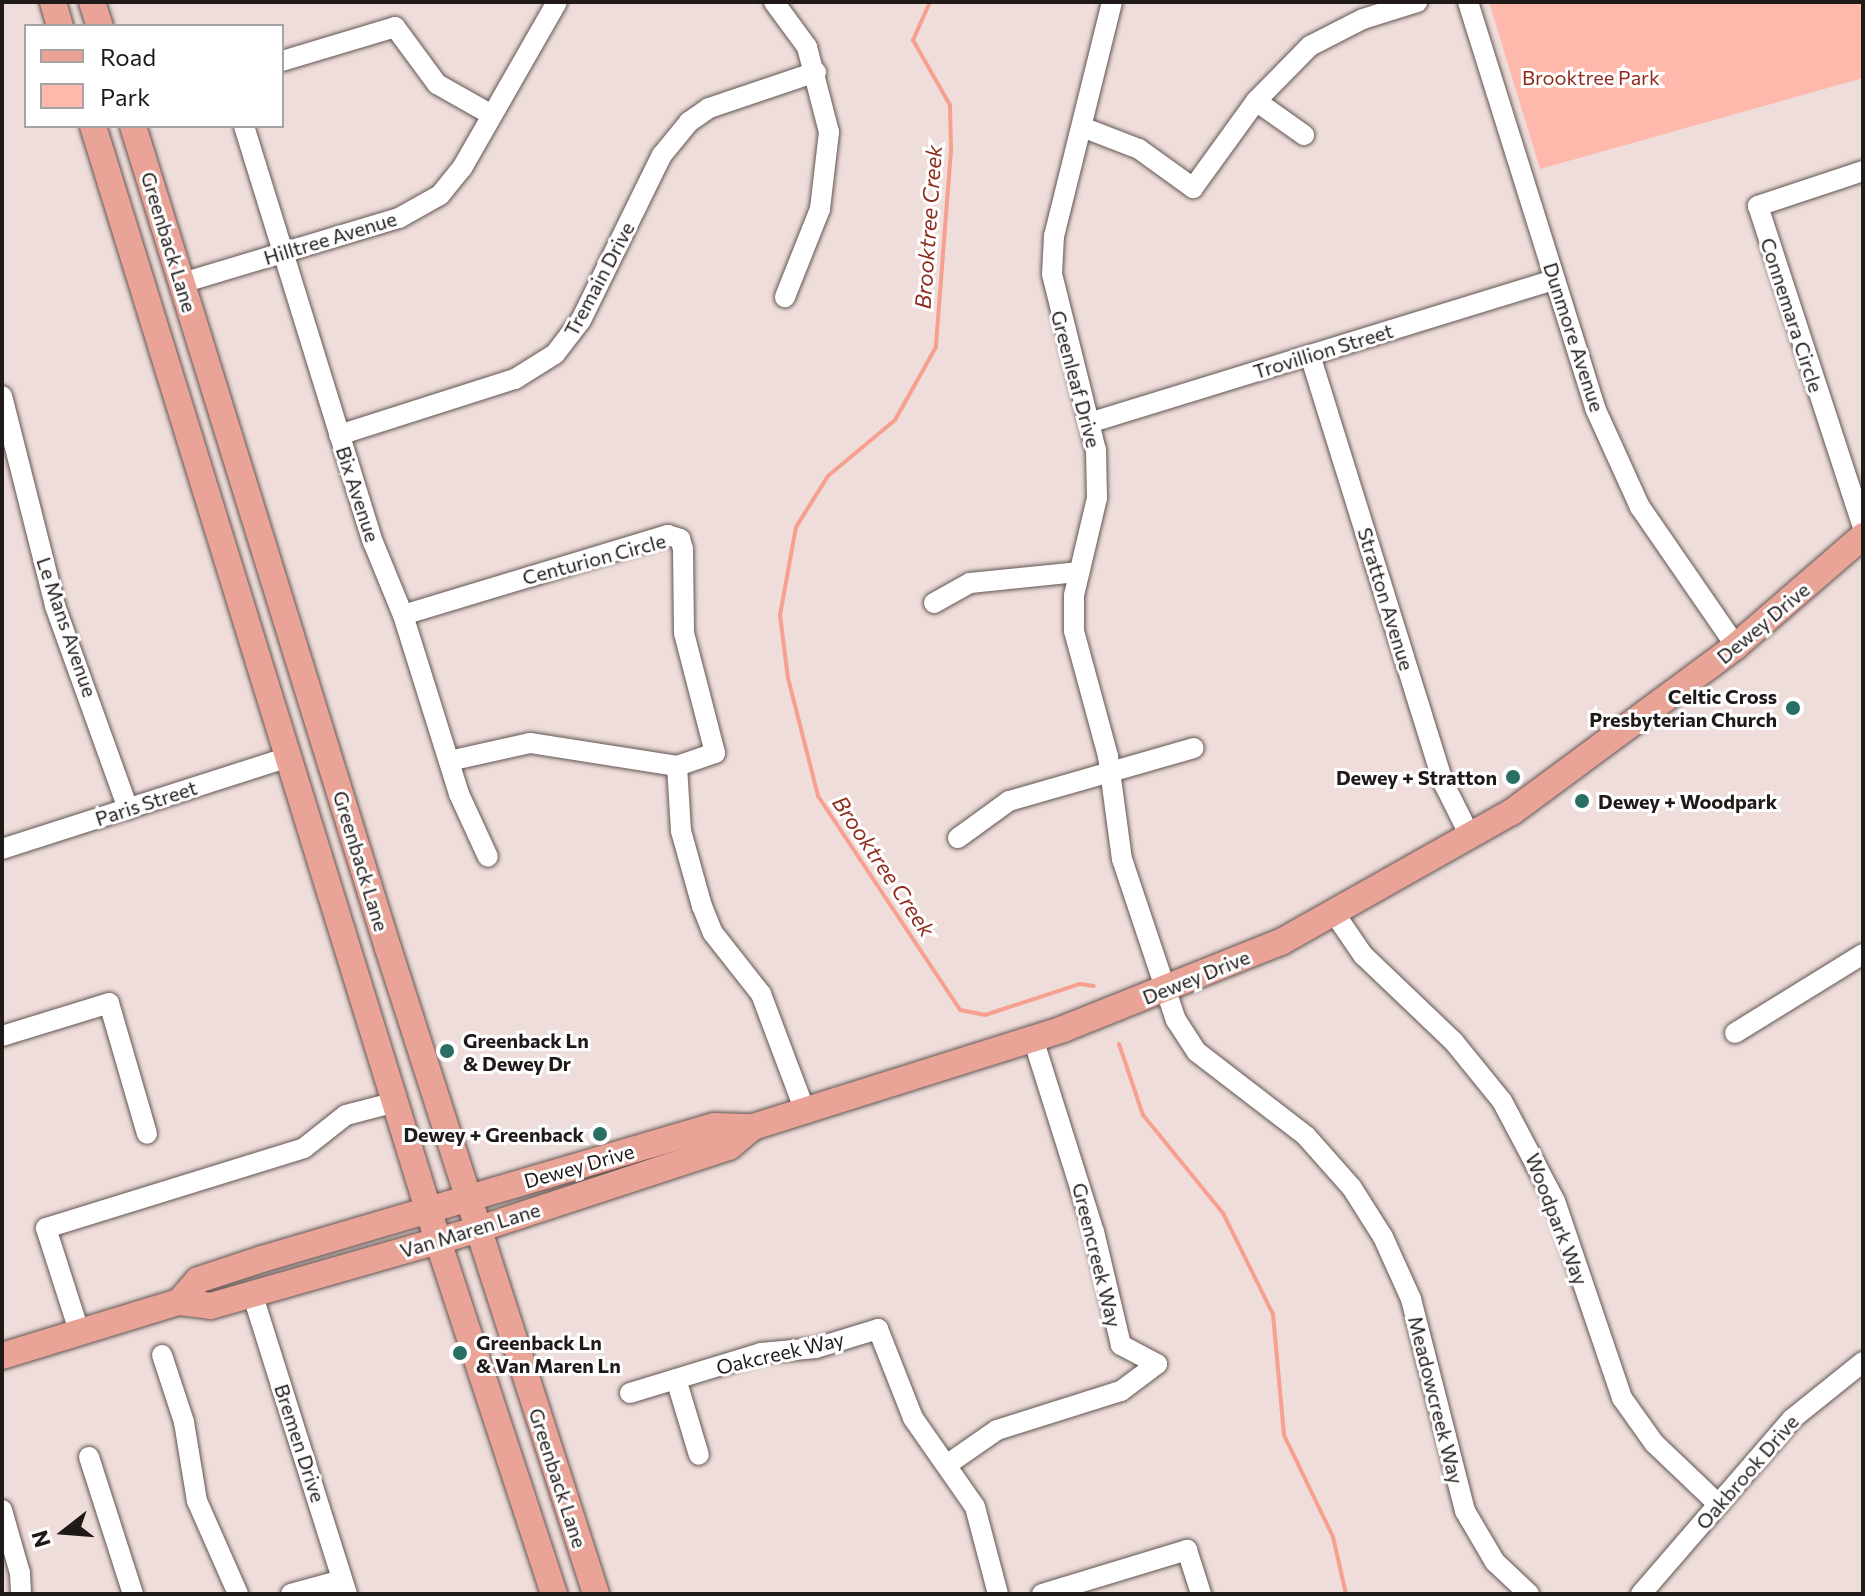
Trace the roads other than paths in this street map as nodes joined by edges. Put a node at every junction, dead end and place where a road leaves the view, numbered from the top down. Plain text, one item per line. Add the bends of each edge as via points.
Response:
1 (53, 2) edge
2 (92, 2) edge
3 (557, 2) edge
4 (774, 2) edge
5 (1417, 2) edge
6 (1468, 2) edge
7 (1107, 4) edge
8 (59, 24) edge
9 (99, 24) edge
10 (284, 60) edge
11 (816, 72) junction
12 (1256, 101) junction
13 (492, 115) junction
14 (1082, 127) junction
15 (94, 128) edge
16 (134, 128) edge
17 (245, 128) edge
18 (1304, 135) dead end
19 (1863, 171) edge
20 (130, 241) junction
21 (283, 253) junction
22 (1555, 280) junction
23 (182, 283) junction
24 (785, 297) dead end
25 (1310, 355) junction
26 (2, 396) edge
27 (1092, 422) junction
28 (339, 435) junction
29 (1863, 527) edge
30 (1863, 536) edge
31 (1079, 572) junction
32 (934, 603) dead end
33 (403, 615) junction
34 (1736, 646) junction
35 (1194, 748) dead end
36 (289, 757) junction
37 (449, 761) junction
38 (677, 766) junction
39 (1111, 771) junction
40 (337, 783) junction
41 (128, 809) junction
42 (958, 838) dead end
43 (1471, 838) junction
44 (2, 849) edge
45 (488, 857) dead end
46 (1335, 914) junction
47 (1863, 954) edge
48 (1164, 989) junction
49 (1735, 1033) dead end
50 (2, 1036) edge
51 (1033, 1038) junction
52 (396, 1102) junction
53 (805, 1111) junction
54 (753, 1127) junction
55 (147, 1134) dead end
56 (468, 1198) junction
57 (429, 1209) junction
58 (479, 1229) junction
59 (438, 1241) junction
60 (252, 1293) junction
61 (179, 1302) junction
62 (79, 1331) junction
63 (162, 1355) dead end
64 (2, 1356) edge
65 (1863, 1362) edge
66 (676, 1379) junction
67 (630, 1393) dead end
68 (699, 1455) dead end
69 (89, 1457) dead end
70 (948, 1464) junction
71 (1718, 1504) junction
72 (2, 1510) edge
73 (344, 1587) edge
74 (21, 1594) edge
75 (133, 1594) edge
76 (238, 1594) edge
77 (291, 1594) edge
78 (554, 1594) edge
79 (596, 1594) edge
80 (998, 1594) edge
81 (1042, 1594) edge
82 (1201, 1594) edge
83 (1529, 1594) edge
84 (1641, 1594) edge

1 - 8 main road
2 - 9 main road
3 - 13 street, Hilltree Avenue
4 - 11 street via 807,47
5 - 12 street via 1363,19 1310,46
6 - 22 street, Dunmore Avenue
7 - 14 street, Greenleaf Drive
10 - 13 street via 395,27 419,67 437,84
11 - 24 street via 829,132 826,176 803,259
11 - 28 street, Tremain Drive via 709,108 689,122 662,155 581,320 555,354 515,379
12 - 14 street via 1193,188 1139,149
12 - 18 street
13 - 21 street, Hilltree Avenue via 451,184 419,209
14 - 27 street, Greenleaf Drive via 1054,236 1052,274
15 - 20 main road, Greenback Lane
16 - 23 main road, Greenback Lane
17 - 21 street, Bix Avenue
19 - 29 street, Connemara Circle via 1758,206
20 - 23 main road
20 - 36 main road, Greenback Lane
21 - 23 street, Hilltree Avenue
21 - 28 street, Bix Avenue
22 - 25 street, Trovillion Street
22 - 34 street, Dunmore Avenue via 1616,458 1668,554
23 - 40 main road, Greenback Lane
25 - 27 street, Trovillion Street
25 - 43 street, Stratton Avenue via 1444,784
26 - 41 street, Le Mans Avenue via 55,606
27 - 31 street, Greenleaf Drive via 1097,498
28 - 33 street, Bix Avenue
30 - 34 main road, Dewey Drive
31 - 32 street via 970,583
31 - 39 street, Greenleaf Drive via 1074,631
33 - 37 street, Bix Avenue
33 - 38 street, Centurion Circle via 646,540 668,535 680,539 686,559 684,633 715,753
34 - 43 main road, Dewey Drive via 1633,726
35 - 39 street
36 - 40 main road
36 - 41 street, Paris Street
36 - 52 main road, Greenback Lane
37 - 38 street, Centurion Circle via 495,746 530,743
37 - 45 street, Bix Avenue
38 - 53 street via 681,831 702,906 713,933 761,994
39 - 42 street via 1009,801
39 - 48 street, Greenleaf Drive via 1122,859
40 - 56 main road, Greenback Lane
41 - 44 street, Paris Street
43 - 46 main road, Dewey Drive
46 - 48 main road, Dewey Drive
46 - 71 street, Woodpark Way via 1363,955 1454,1042 1502,1101 1555,1201 1622,1398 1654,1443
47 - 49 street
48 - 51 main road, Dewey Drive
48 - 83 street, Meadowcreek Way via 1197,1052 1306,1136 1367,1209 1411,1299 1465,1511 1495,1562
50 - 55 street via 109,1003
51 - 53 main road, Dewey Drive
51 - 70 street, Greencreek Way via 1094,1232 1121,1345 1157,1364 1121,1391 997,1430
52 - 57 main road, Greenback Lane
52 - 62 street via 346,1115 304,1148 46,1228
53 - 54 main road, Dewey Drive
54 - 56 main road, Dewey Drive via 715,1126
54 - 58 main road, Van Maren Lane via 729,1147
56 - 57 main road, Dewey Drive
56 - 58 main road, Greenback Lane
57 - 59 main road, Greenback Lane
57 - 61 main road, Van Maren Lane via 198,1280
58 - 59 main road, Van Maren Lane
58 - 79 main road, Greenback Lane
59 - 60 main road, Van Maren Lane
59 - 78 main road, Greenback Lane
60 - 61 main road, Van Maren Lane via 211,1306
60 - 73 street, Bremen Drive
61 - 62 main road, Van Maren Lane
62 - 64 main road, Van Maren Lane
63 - 76 street via 184,1422 197,1501
65 - 71 street, Oakbrook Drive via 1818,1394
66 - 67 street, Oakcreek Way
66 - 68 street
66 - 70 street, Oakcreek Way via 761,1353 816,1348 878,1329 913,1418
69 - 75 street
70 - 80 street, Oakcreek Way via 975,1507
71 - 84 street, Oakbrook Drive
72 - 74 street
73 - 77 street
81 - 82 street via 1187,1550

